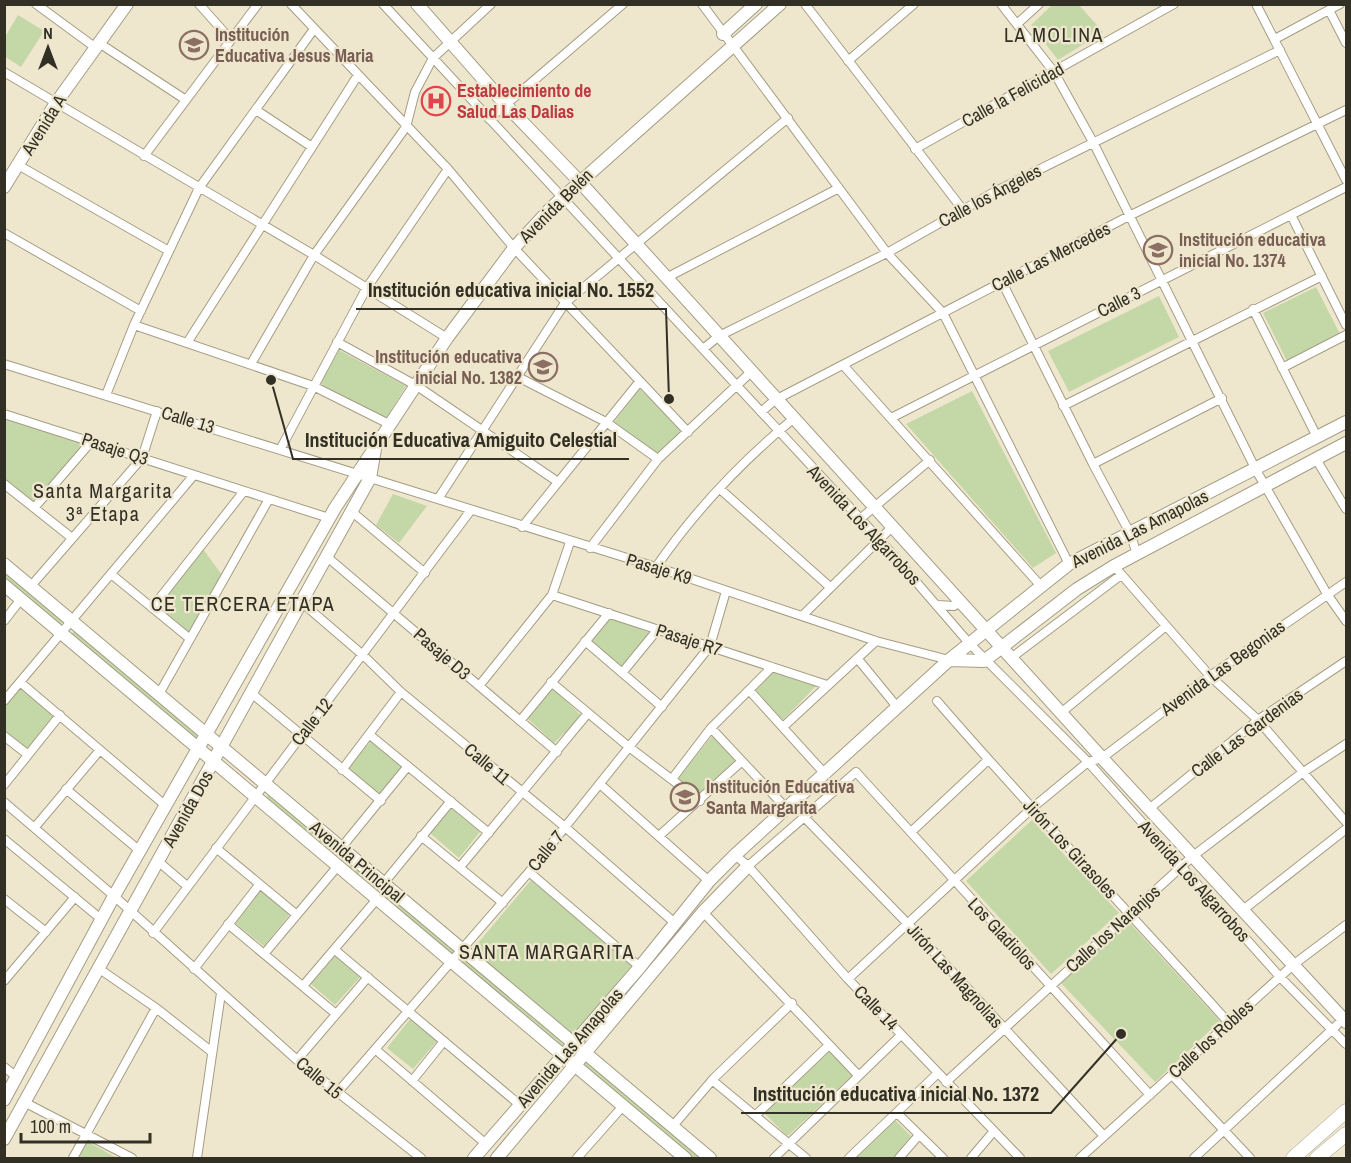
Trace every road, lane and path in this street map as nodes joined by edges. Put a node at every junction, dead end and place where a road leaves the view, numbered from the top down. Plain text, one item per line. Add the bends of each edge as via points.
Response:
1 (36, 4) edge
2 (127, 4) edge
3 (199, 4) edge
4 (258, 4) edge
5 (291, 4) edge
6 (383, 4) edge
7 (417, 4) edge
8 (491, 4) edge
9 (623, 4) edge
10 (702, 4) edge
11 (756, 4) edge
12 (780, 4) edge
13 (805, 4) edge
14 (914, 4) edge
15 (1002, 4) edge
16 (1039, 4) edge
17 (1174, 4) edge
18 (1256, 4) edge
19 (1340, 4) edge
20 (1329, 10) junction
21 (1017, 24) junction
22 (314, 29) junction
23 (723, 34) junction
24 (1275, 39) junction
25 (231, 40) junction
26 (450, 41) junction
27 (1347, 44) edge
28 (98, 45) junction
29 (732, 47) junction
30 (1280, 50) junction
31 (433, 58) junction
32 (848, 62) junction
33 (4, 72) edge
34 (1054, 72) junction
35 (358, 75) junction
36 (186, 100) junction
37 (56, 103) junction
38 (505, 104) junction
39 (256, 110) junction
40 (1347, 110) edge
41 (788, 118) junction
42 (489, 119) junction
43 (1318, 124) junction
44 (406, 127) junction
45 (1093, 142) junction
46 (312, 147) junction
47 (915, 148) junction
48 (144, 156) junction
49 (18, 165) junction
50 (448, 169) junction
51 (1347, 180) edge
52 (580, 182) junction
53 (4, 187) edge
54 (1347, 187) edge
55 (199, 188) junction
56 (839, 188) junction
57 (561, 199) junction
58 (963, 210) junction
59 (1131, 215) junction
60 (1291, 215) junction
61 (261, 226) junction
62 (4, 233) edge
63 (634, 243) junction
64 (514, 248) junction
65 (169, 251) junction
66 (886, 253) junction
67 (314, 255) junction
68 (619, 256) junction
69 (1322, 276) junction
70 (666, 278) junction
71 (1163, 280) junction
72 (1002, 282) junction
73 (366, 289) junction
74 (565, 303) junction
75 (1253, 309) junction
76 (141, 311) junction
77 (943, 313) junction
78 (134, 325) junction
79 (1347, 325) edge
80 (1347, 335) edge
81 (719, 336) junction
82 (447, 338) junction
83 (1192, 339) junction
84 (337, 342) junction
85 (187, 343) junction
86 (1034, 345) junction
87 (703, 349) junction
88 (4, 364) edge
89 (251, 364) junction
90 (843, 365) junction
91 (1282, 368) junction
92 (751, 372) junction
93 (975, 375) junction
94 (518, 377) junction
95 (640, 381) junction
96 (313, 386) junction
97 (417, 386) junction
98 (736, 386) junction
99 (106, 395) junction
100 (1222, 398) junction
101 (775, 400) junction
102 (1063, 406) junction
103 (157, 411) junction
104 (761, 412) junction
105 (4, 414) edge
106 (891, 418) junction
107 (793, 419) junction
108 (606, 422) junction
109 (1347, 422) edge
110 (391, 424) junction
111 (483, 431) junction
112 (778, 431) junction
113 (688, 432) junction
114 (1317, 437) junction
115 (91, 442) junction
116 (1347, 443) edge
117 (376, 446) junction
118 (280, 448) junction
119 (142, 458) junction
120 (658, 459) junction
121 (1316, 459) junction
122 (930, 460) junction
123 (1093, 464) junction
124 (1256, 470) junction
125 (356, 474) junction
126 (194, 475) junction
127 (370, 478) junction
128 (558, 482) junction
129 (4, 484) edge
130 (1265, 486) junction
131 (720, 489) junction
132 (244, 491) junction
133 (269, 499) junction
134 (438, 500) junction
135 (34, 508) junction
136 (874, 508) junction
137 (1347, 509) edge
138 (351, 510) junction
139 (471, 510) junction
140 (329, 518) junction
141 (860, 519) junction
142 (522, 526) junction
143 (892, 527) junction
144 (1130, 533) junction
145 (72, 538) junction
146 (880, 540) junction
147 (570, 542) junction
148 (590, 548) junction
149 (1137, 554) junction
150 (326, 556) junction
151 (4, 564) edge
152 (1069, 564) junction
153 (656, 567) junction
154 (1118, 570) junction
155 (426, 573) junction
156 (111, 574) junction
157 (1347, 582) edge
158 (4, 585) edge
159 (1040, 585) junction
160 (31, 586) junction
161 (830, 587) junction
162 (726, 591) junction
163 (1327, 594) junction
164 (552, 595) junction
165 (21, 599) junction
166 (300, 601) junction
167 (960, 602) junction
168 (938, 605) junction
169 (152, 608) junction
170 (395, 613) junction
171 (609, 613) junction
172 (802, 616) junction
173 (71, 620) junction
174 (4, 621) edge
175 (1347, 621) edge
176 (1166, 626) junction
177 (658, 629) junction
178 (985, 630) junction
179 (61, 632) junction
180 (189, 638) junction
181 (585, 641) junction
182 (876, 641) junction
183 (969, 643) junction
184 (710, 646) junction
185 (1006, 653) junction
186 (364, 656) junction
187 (857, 658) junction
188 (987, 659) junction
189 (949, 660) junction
190 (1347, 661) edge
191 (772, 667) junction
192 (622, 673) junction
193 (1210, 676) junction
194 (20, 682) junction
195 (551, 682) junction
196 (826, 685) junction
197 (478, 686) junction
198 (749, 690) junction
199 (250, 692) junction
200 (401, 692) junction
201 (159, 694) junction
202 (4, 701) edge
203 (938, 701) dead end
204 (662, 707) junction
205 (898, 708) junction
206 (1062, 712) junction
207 (588, 713) junction
208 (60, 715) junction
209 (520, 720) junction
210 (1258, 720) junction
211 (783, 727) junction
212 (711, 728) junction
213 (206, 734) junction
214 (302, 735) junction
215 (370, 735) junction
216 (4, 736) edge
217 (1347, 744) edge
218 (221, 746) junction
219 (629, 747) junction
220 (198, 749) junction
221 (100, 750) junction
222 (557, 752) junction
223 (27, 754) junction
224 (1102, 758) junction
225 (988, 760) junction
226 (742, 761) junction
227 (213, 762) junction
228 (1088, 762) junction
229 (408, 766) junction
230 (342, 770) junction
231 (1302, 773) junction
232 (825, 774) junction
233 (672, 779) junction
234 (265, 784) junction
235 (4, 785) edge
236 (601, 785) junction
237 (66, 789) junction
238 (522, 794) junction
239 (256, 797) junction
240 (381, 801) junction
241 (451, 801) junction
242 (700, 801) junction
243 (4, 802) edge
244 (166, 806) junction
245 (786, 808) junction
246 (1031, 809) junction
247 (1149, 810) junction
248 (805, 818) junction
249 (1347, 822) edge
250 (34, 827) junction
251 (565, 827) junction
252 (1347, 829) edge
253 (911, 832) junction
254 (489, 833) junction
255 (421, 836) junction
256 (659, 836) junction
257 (4, 839) edge
258 (216, 848) junction
259 (340, 848) junction
260 (140, 851) junction
261 (735, 855) junction
262 (1193, 856) junction
263 (159, 862) junction
264 (748, 866) junction
265 (1181, 866) junction
266 (338, 867) junction
267 (460, 867) junction
268 (530, 872) junction
269 (709, 881) junction
270 (953, 881) junction
271 (382, 884) junction
272 (259, 885) junction
273 (187, 886) junction
274 (114, 896) junction
275 (75, 897) junction
276 (377, 899) junction
277 (8, 901) edge
278 (503, 903) junction
279 (1243, 910) junction
280 (4, 911) edge
281 (131, 912) junction
282 (703, 912) junction
283 (1131, 913) junction
284 (297, 915) junction
285 (101, 919) junction
286 (907, 923) junction
287 (228, 924) junction
288 (676, 924) junction
289 (1347, 925) edge
290 (45, 932) junction
291 (153, 933) junction
292 (461, 949) junction
293 (335, 950) junction
294 (264, 954) junction
295 (450, 961) junction
296 (1293, 964) junction
297 (640, 967) junction
298 (98, 968) junction
299 (194, 969) junction
300 (368, 977) junction
301 (1280, 977) junction
302 (848, 979) junction
303 (4, 981) edge
304 (303, 986) junction
305 (1050, 986) junction
306 (221, 993) junction
307 (792, 1003) junction
308 (156, 1008) junction
309 (409, 1011) junction
310 (336, 1014) junction
311 (1346, 1019) edge
312 (1228, 1023) junction
313 (1334, 1028) junction
314 (1003, 1030) junction
315 (901, 1035) junction
316 (444, 1041) junction
317 (573, 1043) junction
318 (1347, 1044) edge
319 (829, 1045) junction
320 (375, 1049) junction
321 (212, 1052) junction
322 (586, 1054) junction
323 (562, 1056) junction
324 (297, 1060) junction
325 (575, 1066) junction
326 (4, 1067) edge
327 (938, 1073) junction
328 (858, 1075) junction
329 (1172, 1075) junction
330 (17, 1077) junction
331 (712, 1080) junction
332 (412, 1081) junction
333 (946, 1082) junction
334 (337, 1093) junction
335 (1150, 1095) junction
336 (4, 1100) edge
337 (24, 1102) junction
338 (520, 1106) junction
339 (623, 1106) junction
340 (1347, 1111) edge
341 (897, 1113) junction
342 (756, 1115) junction
343 (672, 1127) junction
344 (994, 1131) junction
345 (1224, 1131) junction
346 (86, 1135) junction
347 (919, 1135) junction
348 (1104, 1136) junction
349 (4, 1139) edge
350 (1344, 1141) edge
351 (788, 1143) junction
352 (486, 1144) junction
353 (581, 1157) edge
354 (73, 1158) edge
355 (132, 1158) edge
356 (198, 1158) edge
357 (421, 1158) edge
358 (474, 1158) edge
359 (497, 1158) edge
360 (685, 1158) edge
361 (710, 1158) edge
362 (774, 1158) edge
363 (806, 1158) edge
364 (849, 1158) edge
365 (899, 1158) edge
366 (943, 1158) edge
367 (971, 1158) edge
368 (1020, 1158) edge
369 (1080, 1158) edge
370 (1194, 1158) edge
371 (1250, 1158) edge
372 (1293, 1158) edge
373 (1317, 1158) edge

1 - 28 street
2 - 28 street, Avenida A
3 - 25 street
4 - 25 street
5 - 22 street
6 - 31 street, Avenida Los Algarrobos
7 - 26 street, Avenida Los Algarrobos
8 - 26 street
9 - 38 street
10 - 23 street
11 - 23 street
12 - 29 street, Avenida Belén
13 - 32 street
14 - 32 street
15 - 21 street
16 - 21 street
17 - 34 street, Calle la Felicidad
18 - 24 street
19 - 20 street
20 - 24 street
20 - 27 street
21 - 34 street
22 - 35 street
22 - 39 street
23 - 29 street
24 - 30 street
25 - 36 street
26 - 31 street
26 - 38 street, Avenida Los Algarrobos
28 - 36 street
28 - 37 street, Avenida A
29 - 41 street
29 - 52 street, Avenida Belén
30 - 43 street
30 - 45 street, Calle los Ángeles
31 - 42 street, Avenida Los Algarrobos
31 - 44 street via 415,92
32 - 47 street
33 - 37 street
34 - 45 street
34 - 47 street, Calle la Felicidad
35 - 44 street
35 - 46 street
36 - 48 street
37 - 48 street
37 - 49 street, Avenida A
38 - 42 street
38 - 52 street, Avenida Los Algarrobos
39 - 46 street
39 - 55 street
40 - 43 street, Calle Las Mercedes
41 - 56 street
41 - 63 street
42 - 57 street, Avenida Los Algarrobos
43 - 51 street
43 - 59 street, Calle Las Mercedes
44 - 50 street
44 - 67 street
45 - 58 street, Calle los Ángeles
45 - 59 street
46 - 61 street
47 - 58 street
48 - 55 street
49 - 53 street, Avenida A
49 - 65 street
50 - 64 street
50 - 73 street
52 - 57 street, Avenida Belén
52 - 63 street, Avenida Los Algarrobos
54 - 60 street, Calle 3
55 - 61 street
55 - 65 street
56 - 66 street
56 - 70 street
57 - 64 street, Avenida Belén
57 - 68 street, Avenida Los Algarrobos
58 - 66 street, Calle los Ángeles
59 - 71 street
59 - 72 street, Calle Las Mercedes
60 - 69 street
60 - 71 street, Calle 3
61 - 67 street
61 - 85 street
62 - 76 street
63 - 68 street
63 - 70 street, Avenida Los Algarrobos
64 - 74 street
64 - 82 street, Avenida Belén
65 - 76 street
66 - 77 street
66 - 81 street, Calle los Ángeles
67 - 73 street
67 - 89 street
68 - 74 street
68 - 87 street, Avenida Los Algarrobos
69 - 75 street
69 - 79 street
70 - 81 street, Avenida Los Algarrobos
71 - 83 street
71 - 86 street, Calle 3
72 - 77 street, Calle Las Mercedes
72 - 86 street
73 - 82 street
73 - 84 street
74 - 94 street
74 - 95 street
75 - 83 street
75 - 91 street
76 - 78 street
77 - 90 street, Calle Las Mercedes
77 - 93 street
78 - 85 street
78 - 99 street
80 - 91 street
81 - 87 street, Calle los Ángeles
81 - 92 street, Avenida Los Algarrobos
82 - 97 street, Avenida Belén
83 - 100 street
83 - 102 street
84 - 96 street
84 - 97 street
85 - 89 street
86 - 93 street, Calle 3
86 - 102 street
87 - 98 street, Avenida Los Algarrobos
88 - 99 street, Calle 13
89 - 96 street
90 - 101 street, Calle Las Mercedes
90 - 106 street
91 - 114 street
92 - 98 street
92 - 101 street, Avenida Los Algarrobos
93 - 106 street, Calle 3
93 - 152 street
94 - 108 street
94 - 111 street
95 - 108 street
95 - 113 street
96 - 110 street
96 - 118 street
97 - 110 street, Avenida Belén
97 - 111 street
98 - 104 street, Avenida Los Algarrobos
98 - 113 street
99 - 103 street, Calle 13
100 - 123 street
100 - 124 street
101 - 104 street, Calle Las Mercedes
101 - 107 street, Avenida Los Algarrobos
102 - 123 street
103 - 118 street, Calle 13
103 - 119 street
104 - 112 street, Avenida Los Algarrobos
105 - 115 street, Pasaje Q3
106 - 122 street
107 - 112 street
107 - 136 street, Avenida Los Algarrobos
108 - 120 street
108 - 128 street
109 - 114 street, Avenida Las Amapolas
110 - 117 street, Avenida Belén
111 - 128 street
111 - 134 street
112 - 131 street
112 - 141 street, Avenida Los Algarrobos
113 - 120 street
114 - 124 street, Avenida Las Amapolas
115 - 119 street, Pasaje Q3
115 - 135 street
116 - 121 street, Avenida Las Amapolas
117 - 125 street, Avenida Belén
117 - 127 street, Avenida Belén
118 - 125 street, Calle 13
119 - 126 street, Pasaje Q3
119 - 145 street
120 - 148 street
121 - 130 street, Avenida Las Amapolas
121 - 137 street
122 - 136 street
122 - 159 street
123 - 144 street
124 - 130 street
124 - 144 street, Avenida Las Amapolas
125 - 127 street, Calle 13
125 - 140 street, Avenida Dos
126 - 132 street, Pasaje Q3
126 - 156 street
127 - 134 street, Pasaje K9
127 - 138 street, Avenida Dos
128 - 142 street
129 - 135 street
130 - 149 street, Avenida Las Amapolas
130 - 163 street
131 - 153 street
131 - 161 street
132 - 133 street, Pasaje Q3
132 - 169 street
133 - 140 street, Pasaje Q3
133 - 180 street
134 - 139 street, Pasaje K9
135 - 145 street
136 - 141 street
136 - 143 street, Avenida Los Algarrobos
138 - 150 street, Avenida Dos
138 - 155 street
139 - 142 street, Pasaje K9
139 - 155 street, Calle 12
140 - 213 street, Avenida Dos
141 - 146 street, Avenida Los Algarrobos
142 - 147 street, Pasaje K9
143 - 146 street
143 - 167 street, Avenida Los Algarrobos
144 - 149 street
144 - 152 street, Avenida Las Amapolas
145 - 160 street
146 - 161 street
146 - 168 street, Avenida Los Algarrobos
147 - 148 street, Pasaje K9
147 - 164 street
148 - 153 street, Pasaje K9
149 - 154 street, Avenida Las Amapolas
150 - 166 street, Avenida Dos
150 - 170 street, Pasaje D3
151 - 160 street, Avenida Principal
152 - 159 street, Avenida Las Amapolas
153 - 162 street, Pasaje K9
154 - 176 street
154 - 185 street, Avenida Las Amapolas via 1077,589
155 - 170 street, Calle 12
156 - 169 street
156 - 173 street
157 - 163 street, Avenida Las Begonias
158 - 165 street, Avenida Principal
159 - 178 street, Avenida Las Amapolas
160 - 173 street, Avenida Principal
161 - 172 street
162 - 172 street, Pasaje K9
162 - 184 street, Calle 7
163 - 175 street
163 - 193 street, Avenida Las Begonias
164 - 171 street, Pasaje R7
164 - 197 street
165 - 174 street
165 - 179 street, Avenida Principal
166 - 186 street, Calle 11
166 - 199 street, Avenida Dos
167 - 168 street via 954,606
167 - 178 street, Avenida Los Algarrobos
168 - 183 street, Avenida Los Algarrobos
169 - 180 street
170 - 186 street, Calle 12
170 - 197 street, Pasaje D3
171 - 177 street, Pasaje R7
171 - 181 street
172 - 182 street, Pasaje K9
173 - 179 street
173 - 201 street, Avenida Principal
176 - 193 street
176 - 206 street
177 - 184 street, Pasaje R7
177 - 192 street
178 - 183 street, Avenida Las Amapolas
178 - 185 street, Avenida Los Algarrobos
179 - 194 street
179 - 220 street, Avenida Principal
180 - 201 street
181 - 192 street
181 - 195 street
182 - 187 street
182 - 189 street, Pasaje K9
183 - 188 street, Avenida Los Algarrobos
183 - 189 street, Avenida Las Amapolas
184 - 191 street, Pasaje R7
184 - 204 street, Calle 7
185 - 188 street, Avenida Las Amapolas
185 - 206 street, Avenida Los Algarrobos
186 - 200 street, Calle 11
186 - 214 street, Calle 12
187 - 196 street
187 - 205 street
188 - 189 street
188 - 228 street, Avenida Los Algarrobos
189 - 205 street, Avenida Las Amapolas
190 - 210 street, Calle Las Gardenias
191 - 196 street, Pasaje R7
191 - 198 street
192 - 204 street
193 - 210 street
193 - 224 street, Avenida Las Begonias
194 - 202 street
194 - 208 street
195 - 207 street
195 - 209 street
196 - 211 street
197 - 209 street, Pasaje D3
198 - 211 street
198 - 212 street
199 - 214 street
199 - 218 street, Avenida Dos
200 - 215 street
200 - 238 street, Calle 11
201 - 213 street, Avenida Principal
203 - 225 street, Jirón Los Girasoles
204 - 219 street, Calle 7
205 - 232 street, Avenida Las Amapolas
206 - 224 street, Avenida Los Algarrobos
207 - 219 street
207 - 222 street
208 - 221 street
208 - 223 street
209 - 222 street, Pasaje D3
210 - 231 street
210 - 247 street, Calle Las Gardenias
211 - 232 street
212 - 226 street
212 - 233 street
213 - 218 street, Avenida Principal
213 - 220 street, Avenida Dos
214 - 230 street
214 - 234 street, Calle 12
215 - 229 street
215 - 230 street
216 - 223 street
217 - 231 street, Calle los Naranjos
218 - 227 street, Avenida Dos
218 - 234 street, Avenida Principal
219 - 233 street
219 - 236 street, Calle 7
220 - 227 street, Avenida Principal
220 - 244 street, Avenida Dos
221 - 237 street
221 - 244 street
222 - 238 street
223 - 235 street
224 - 228 street
224 - 247 street, Avenida Los Algarrobos
225 - 246 street, Jirón Los Girasoles
225 - 253 street
226 - 242 street
226 - 245 street
227 - 239 street, Avenida Principal
227 - 263 street, Avenida Dos
228 - 246 street
228 - 265 street, Avenida Los Algarrobos
229 - 240 street
229 - 241 street
230 - 240 street
231 - 249 street
231 - 262 street, Calle los Naranjos
232 - 245 street, Avenida Las Amapolas
233 - 242 street
234 - 239 street, Calle 12
234 - 259 street, Avenida Principal
236 - 251 street, Calle 7
236 - 256 street
237 - 250 street
237 - 260 street
238 - 251 street, Calle 11
238 - 254 street
239 - 258 street, Calle 12
239 - 266 street, Avenida Principal
240 - 259 street
241 - 254 street
241 - 255 street
242 - 256 street
243 - 250 street, Calle 15
244 - 260 street, Avenida Dos
245 - 261 street, Avenida Las Amapolas
246 - 270 street
246 - 283 street, Jirón Los Girasoles
247 - 262 street, Avenida Los Algarrobos
248 - 253 street, Los Gladiolos via 856,772
248 - 264 street
248 - 286 street, Jirón Las Magnolias
250 - 274 street, Calle 15
251 - 268 street, Calle 7
251 - 288 street, Calle 11
252 - 279 street
253 - 270 street, Los Gladiolos
254 - 267 street
255 - 267 street
255 - 271 street
256 - 269 street
257 - 275 street
258 - 272 street
258 - 273 street, Calle 12
259 - 271 street, Avenida Principal
260 - 274 street, Avenida Dos
261 - 264 street, Calle 14
261 - 269 street, Avenida Las Amapolas
262 - 265 street, Calle los Naranjos
262 - 279 street, Avenida Los Algarrobos
263 - 273 street
263 - 281 street, Avenida Dos
264 - 282 street, Avenida Las Amapolas
264 - 302 street, Calle 14
265 - 283 street, Calle los Naranjos
265 - 301 street, Avenida Los Algarrobos
266 - 276 street, Avenida Principal
266 - 284 street
267 - 278 street
268 - 278 street, Calle 7
268 - 297 street
269 - 288 street, Avenida Las Amapolas
270 - 286 street
270 - 305 street, Los Gladiolos
271 - 292 street, Avenida Principal
272 - 284 street
272 - 287 street
273 - 291 street, Calle 12
274 - 281 street, Calle 15
274 - 285 street, Avenida Dos
275 - 285 street
275 - 290 street
276 - 293 street
276 - 295 street, Avenida Principal
277 - 280 street
277 - 290 street
278 - 292 street, Calle 7
279 - 296 street, Avenida Los Algarrobos
281 - 291 street, Calle 15
281 - 298 street, Avenida Dos
282 - 307 street
282 - 322 street, Avenida Las Amapolas
283 - 305 street, Calle los Naranjos
283 - 312 street, Jirón Los Girasoles
284 - 294 street
285 - 330 street, Avenida Dos
286 - 302 street
286 - 314 street, Jirón Las Magnolias
287 - 294 street
287 - 299 street
288 - 297 street, Avenida Las Amapolas
289 - 296 street, Calle los Robles
290 - 303 street
291 - 299 street, Calle 15
292 - 295 street, Calle 7
292 - 317 street, Avenida Principal
293 - 300 street
293 - 304 street
294 - 304 street
295 - 309 street, Calle 7
295 - 323 street, Avenida Principal
296 - 301 street, Calle los Robles
296 - 311 street, Avenida Los Algarrobos
297 - 317 street, Avenida Las Amapolas
298 - 308 street
298 - 337 street, Avenida Dos
299 - 306 street, Calle 15
300 - 309 street
300 - 310 street
301 - 312 street, Calle los Robles
301 - 313 street, Avenida Los Algarrobos
302 - 315 street, Calle 14
304 - 310 street
305 - 314 street, Calle los Naranjos
305 - 335 street, Los Gladiolos
306 - 321 street
306 - 324 street, Calle 15
307 - 319 street
307 - 331 street
308 - 321 street
308 - 346 street
309 - 316 street
309 - 320 street, Calle 7
310 - 324 street
311 - 313 street
312 - 329 street, Calle los Robles
313 - 318 street, Avenida Los Algarrobos
313 - 345 street
314 - 333 street, Calle los Naranjos
314 - 348 street, Jirón Las Magnolias
315 - 327 street, Calle 14
315 - 328 street
316 - 332 street
316 - 338 street
317 - 322 street, Avenida Principal
317 - 323 street, Avenida Las Amapolas
319 - 328 street
319 - 342 street
320 - 332 street
320 - 334 street, Calle 7
321 - 356 street
322 - 325 street, Avenida Las Amapolas
322 - 343 street, Avenida Principal
323 - 325 street, Avenida Principal
323 - 338 street, Avenida Las Amapolas
324 - 334 street, Calle 15
325 - 339 street, Avenida Principal
325 - 359 street, Avenida Las Amapolas
326 - 330 street
327 - 333 street, Calle 14
327 - 341 street
328 - 351 street
329 - 335 street, Calle los Robles
329 - 345 street
330 - 336 street, Avenida Dos
331 - 342 street
331 - 343 street
332 - 352 street
333 - 344 street, Calle 14
334 - 357 street, Calle 15
335 - 348 street, Calle los Robles
337 - 346 street
337 - 349 street, Avenida Dos
338 - 352 street, Avenida Las Amapolas
339 - 353 street
339 - 360 street, Avenida Principal
340 - 372 main road
341 - 347 street
341 - 364 street
342 - 351 street
343 - 361 street, Avenida Principal
344 - 367 street
344 - 368 street, Calle 14
345 - 370 street
345 - 371 street
346 - 354 street
346 - 355 street
347 - 365 street
347 - 366 street
348 - 369 street, Calle los Robles
350 - 373 main road
351 - 362 street
351 - 363 street
352 - 358 street, Avenida Las Amapolas

